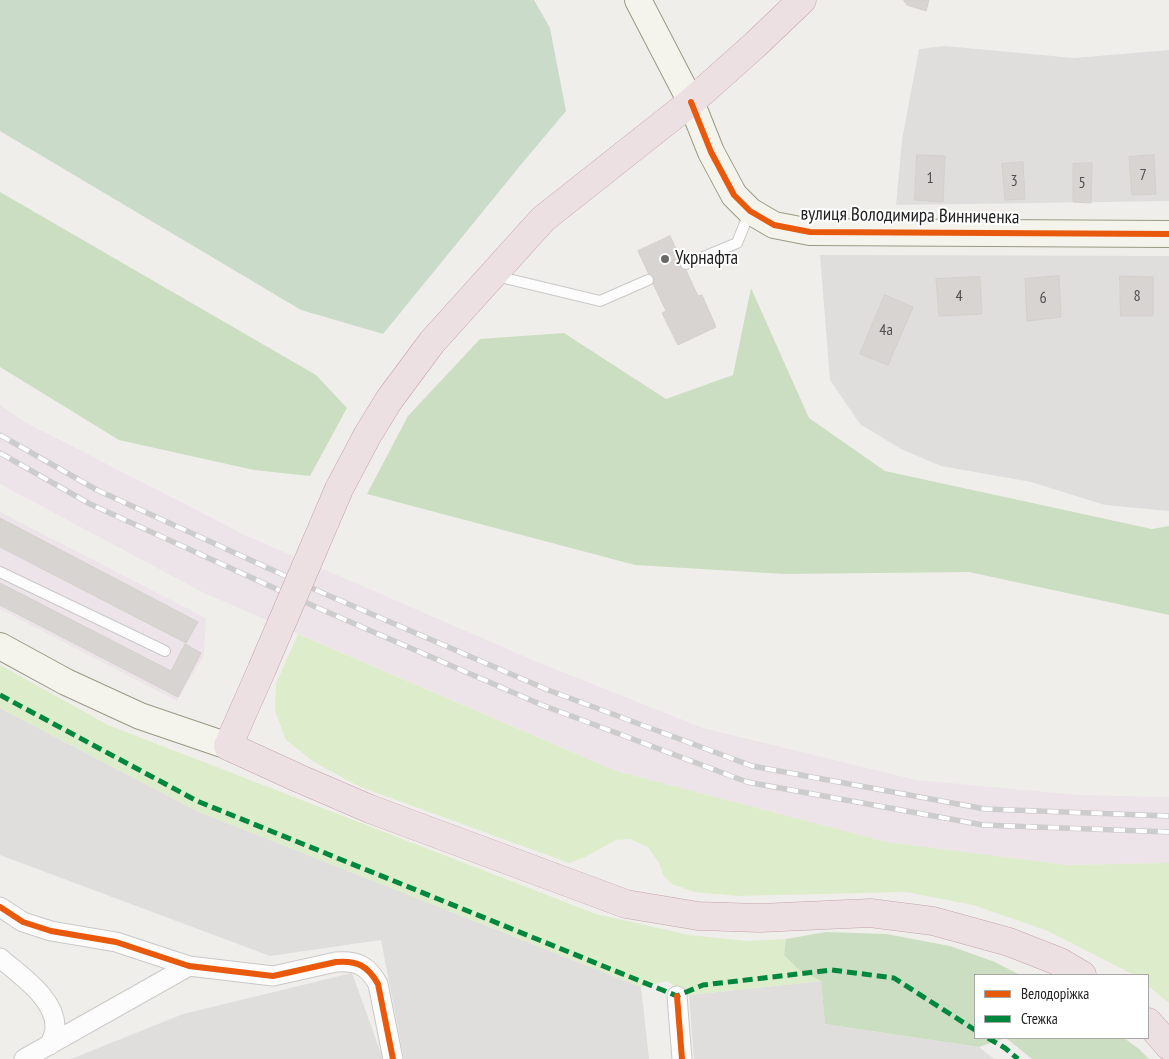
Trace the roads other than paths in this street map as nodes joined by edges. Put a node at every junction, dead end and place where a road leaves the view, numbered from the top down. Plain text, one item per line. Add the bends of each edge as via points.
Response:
1 (638, 0) edge
2 (802, 0) edge
3 (691, 102) junction
4 (750, 211) junction
5 (1169, 234) edge
6 (686, 264) dead end
7 (493, 276) junction
8 (648, 280) dead end
9 (0, 572) edge
10 (0, 646) edge
11 (165, 651) dead end
12 (228, 746) junction
13 (0, 907) edge
14 (0, 958) edge
15 (189, 966) junction
16 (1080, 974) edge
17 (677, 996) dead end
18 (1149, 1023) edge
19 (50, 1045) junction
20 (1169, 1046) edge
21 (24, 1059) edge
22 (393, 1059) edge
23 (682, 1059) edge

1 - 3 street, вулиця Володимира Винниченка
2 - 3 highway
3 - 4 street, вулиця Володимира Винниченка via 711,152 734,195
3 - 7 highway via 543,219
4 - 5 street, вулиця Володимира Винниченка via 774,225 810,232
4 - 6 lane via 737,243
7 - 8 lane via 600,301
7 - 12 highway, bridge via 432,342 367,436 339,489
9 - 11 lane
10 - 12 street via 66,682 140,716
12 - 16 highway via 370,809 626,904 698,916 760,918 870,913 933,921 1009,942 1060,962
13 - 15 street via 23,922 51,931 116,942
14 - 19 street via 41,994 52,1009 55,1032
15 - 19 street
15 - 22 street via 273,976 336,962 357,963 366,968 378,984
17 - 23 street
18 - 20 highway
19 - 21 street

